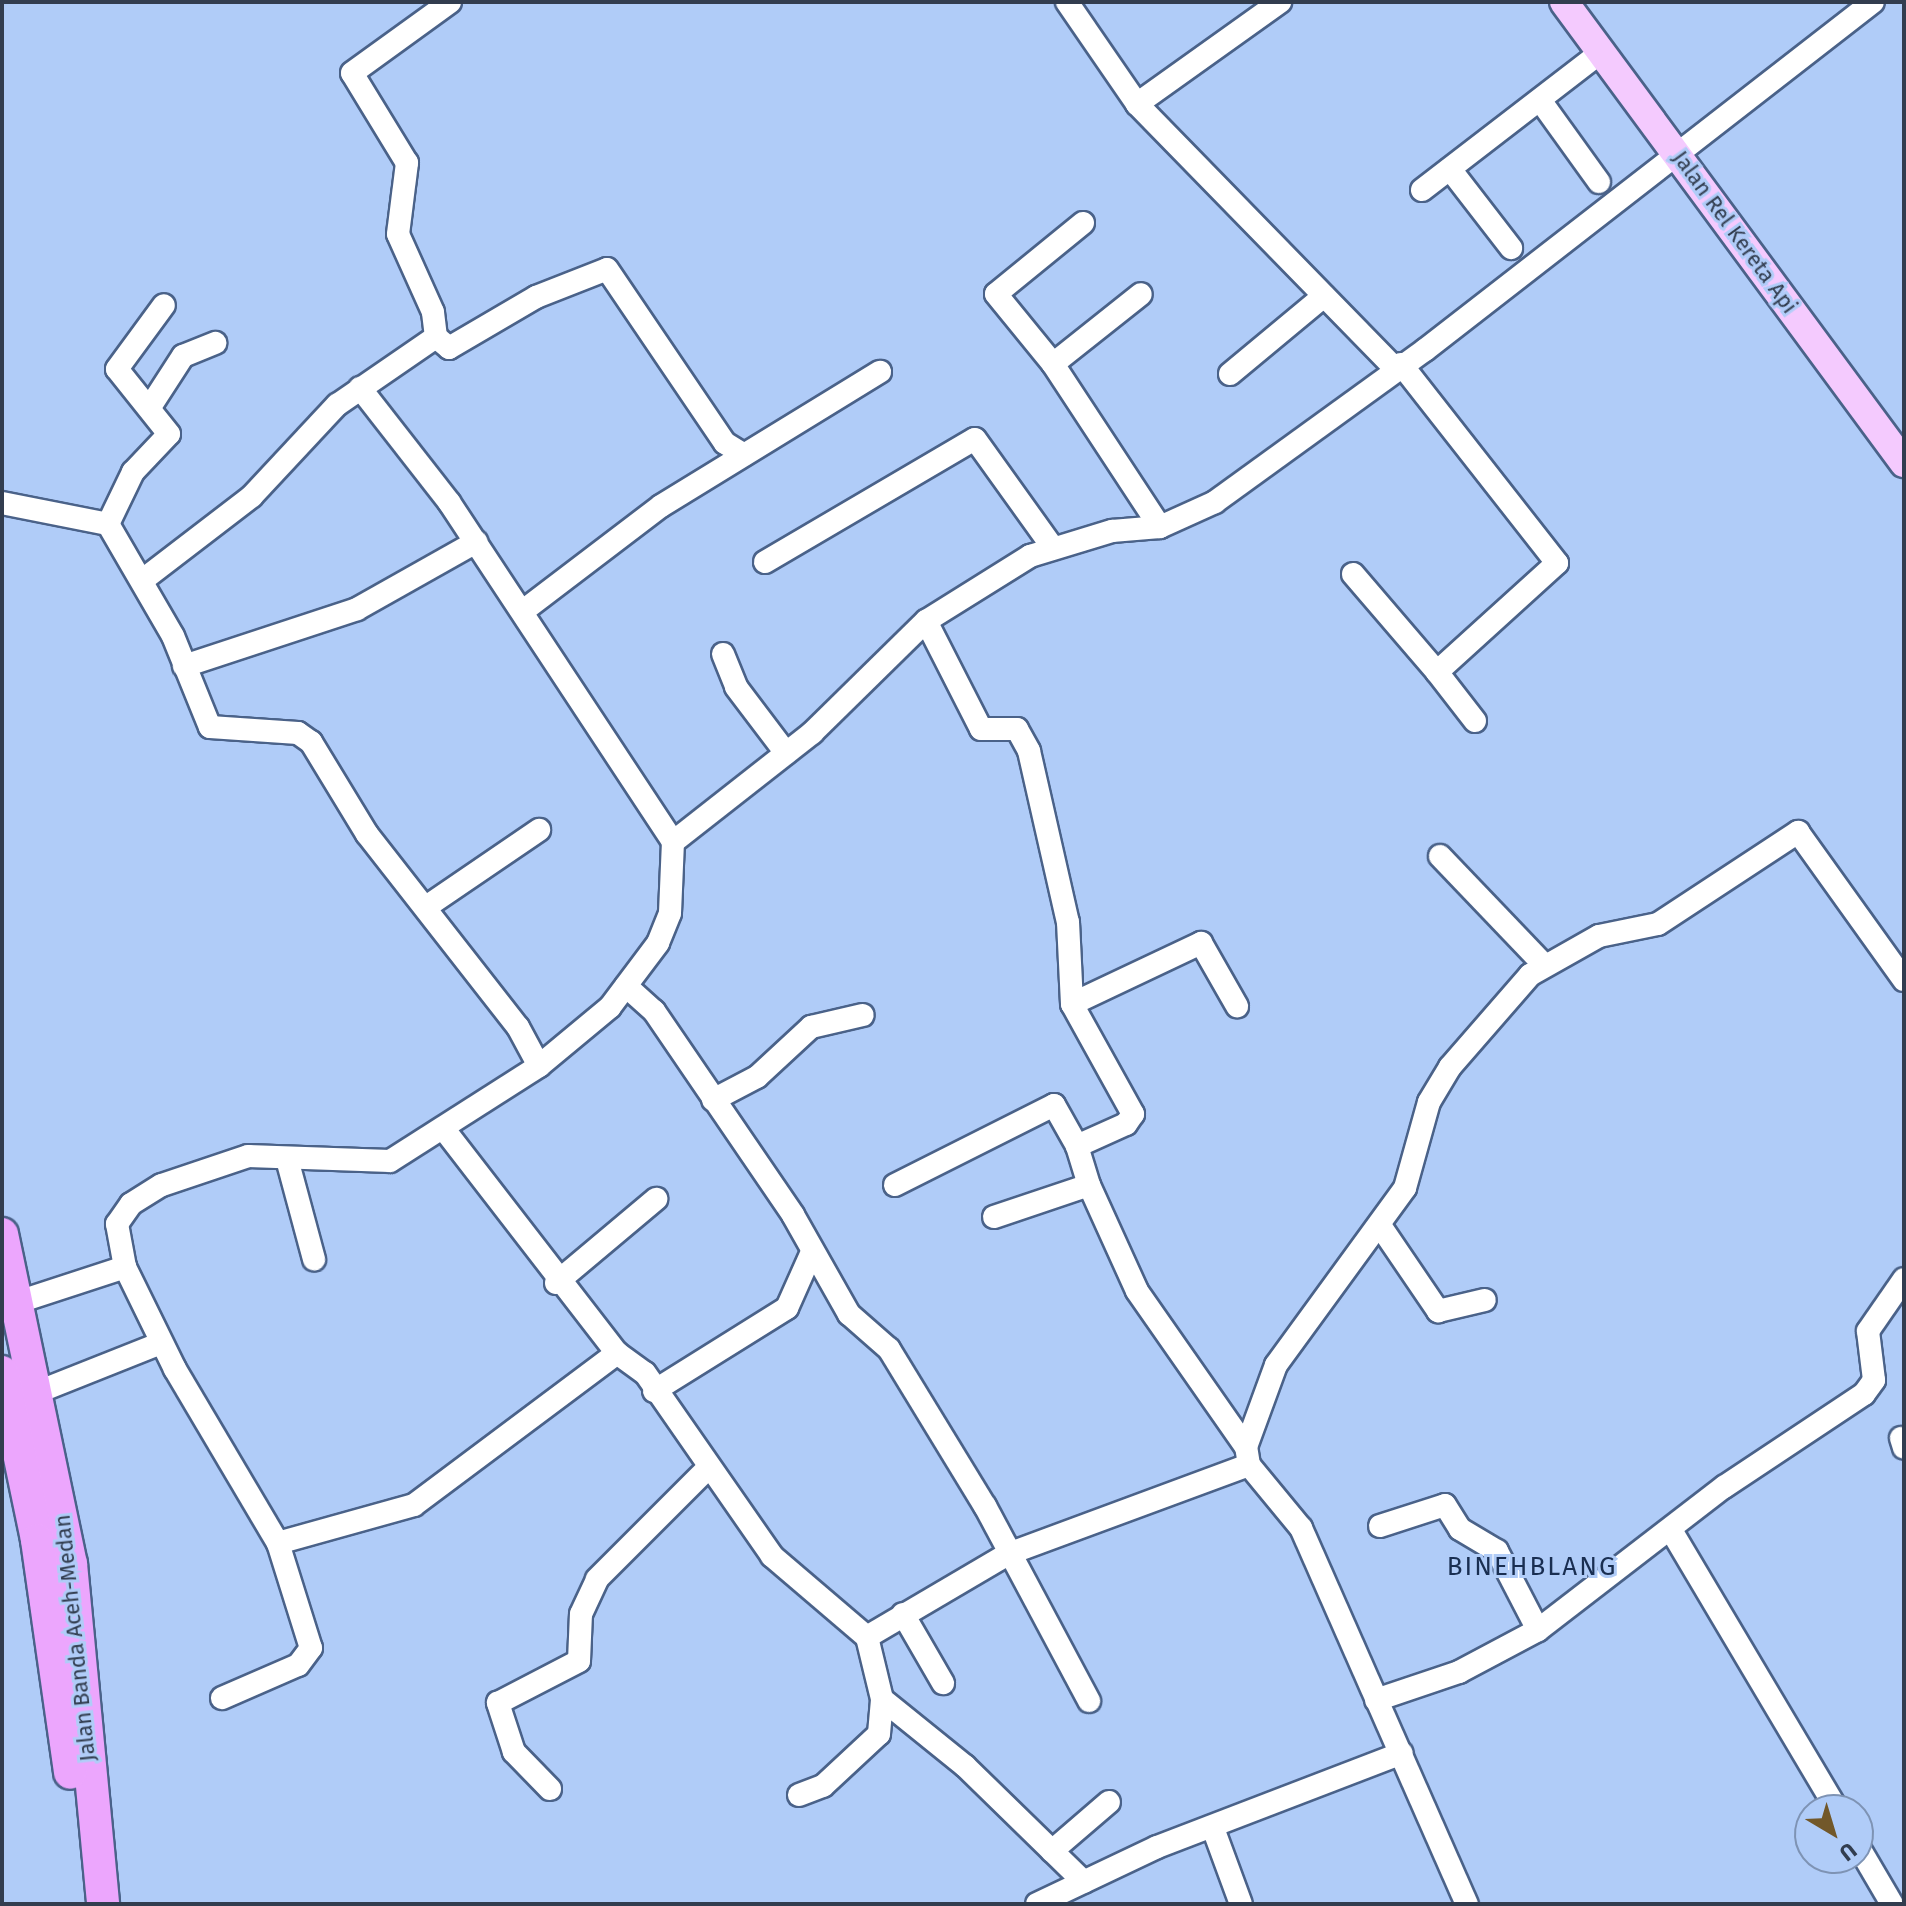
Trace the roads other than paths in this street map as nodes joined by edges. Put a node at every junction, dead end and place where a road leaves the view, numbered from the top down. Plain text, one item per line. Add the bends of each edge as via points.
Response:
1 (450, 2) edge
2 (1067, 2) edge
3 (1280, 2) edge
4 (1564, 2) edge
5 (1873, 2) edge
6 (1601, 52) junction
7 (1540, 100) junction
8 (1137, 104) junction
9 (1677, 151) junction
10 (1450, 169) junction
11 (1599, 182) dead end
12 (1422, 190) dead end
13 (1083, 223) dead end
14 (1511, 248) dead end
15 (1141, 294) dead end
16 (1324, 296) junction
17 (164, 305) dead end
18 (436, 337) junction
19 (215, 343) dead end
20 (1053, 364) junction
21 (1397, 366) junction
22 (880, 372) dead end
23 (1230, 374) dead end
24 (360, 388) junction
25 (150, 407) junction
26 (744, 455) junction
27 (1904, 463) edge
28 (2, 503) edge
29 (108, 524) junction
30 (1160, 527) junction
31 (476, 542) junction
32 (1053, 548) junction
33 (765, 562) dead end
34 (1353, 574) dead end
35 (144, 579) junction
36 (523, 611) junction
37 (926, 621) junction
38 (723, 654) dead end
39 (184, 666) junction
40 (1437, 672) junction
41 (1475, 721) dead end
42 (786, 753) junction
43 (539, 830) dead end
44 (673, 842) junction
45 (1440, 856) dead end
46 (426, 907) junction
47 (1544, 965) junction
48 (1904, 980) edge
49 (626, 986) junction
50 (1072, 1004) junction
51 (1237, 1006) dead end
52 (863, 1015) dead end
53 (539, 1066) junction
54 (713, 1100) junction
55 (443, 1128) junction
56 (1077, 1146) junction
57 (287, 1159) junction
58 (895, 1185) dead end
59 (1089, 1185) junction
60 (656, 1199) dead end
61 (994, 1217) dead end
62 (1381, 1227) junction
63 (2, 1234) edge
64 (811, 1254) junction
65 (314, 1259) dead end
66 (125, 1267) junction
67 (1904, 1279) edge
68 (556, 1283) junction
69 (1485, 1300) dead end
70 (15, 1303) junction
71 (161, 1343) junction
72 (617, 1353) junction
73 (2, 1372) edge
74 (654, 1391) junction
75 (38, 1392) junction
76 (1248, 1456) junction
77 (709, 1467) junction
78 (1380, 1526) dead end
79 (1671, 1530) junction
80 (278, 1543) junction
81 (1008, 1554) junction
82 (903, 1614) junction
83 (1538, 1630) junction
84 (867, 1637) junction
85 (943, 1683) dead end
86 (222, 1698) dead end
87 (882, 1699) junction
88 (1376, 1700) junction
89 (1089, 1701) dead end
90 (1402, 1753) junction
91 (550, 1789) dead end
92 (1828, 1794) edge
93 (799, 1795) dead end
94 (1109, 1802) dead end
95 (1213, 1828) junction
96 (1052, 1851) junction
97 (1874, 1873) edge
98 (1084, 1882) junction
99 (82, 1904) edge
100 (103, 1904) edge
101 (1037, 1904) edge
102 (1241, 1904) edge
103 (1467, 1904) edge
104 (1892, 1904) edge

1 - 18 street via 352,73 407,163 398,234 433,312
2 - 8 street
3 - 8 street
4 - 6 main road, Jalan Rel Kereta Api
5 - 9 street
6 - 7 street
6 - 9 main road, Jalan Rel Kereta Api
7 - 10 street
7 - 11 street
8 - 16 street
9 - 21 street
9 - 27 main road, Jalan Rel Kereta Api
10 - 12 street
10 - 14 street
13 - 20 street via 996,294
15 - 20 street
16 - 21 street
16 - 23 street
17 - 25 street via 118,359 120,378
18 - 24 street
18 - 26 street via 449,348 571,280 607,269 725,443
19 - 25 street via 183,356
20 - 30 street
21 - 30 street via 1215,502
21 - 40 street via 1557,563
22 - 26 street
24 - 31 street
24 - 35 street via 242,505
25 - 29 street via 169,434 133,472
26 - 36 street via 649,514
28 - 29 street
29 - 35 street
30 - 32 street
31 - 36 street
31 - 39 street via 357,609
32 - 33 street via 975,439
32 - 37 street
34 - 40 street
35 - 39 street
36 - 44 street
37 - 42 street
37 - 50 street via 981,729 1022,732 1068,922
38 - 42 street via 736,687
39 - 46 street via 210,727 298,733 311,742 361,826
40 - 41 street
42 - 44 street
43 - 46 street
44 - 49 street via 666,927
45 - 47 street
46 - 53 street via 518,1027
47 - 48 street via 1599,936 1658,924 1798,832
47 - 62 street via 1450,1067 1429,1102 1405,1188
49 - 53 street via 587,1031
49 - 54 street via 654,1011
50 - 51 street via 1201,943
50 - 56 street via 1133,1114
52 - 54 street via 811,1027 757,1077
53 - 55 street
54 - 64 street via 793,1215
55 - 57 street via 378,1164
55 - 68 street
56 - 58 street via 1054,1105
56 - 59 street
57 - 65 street
57 - 66 street via 229,1160 140,1196 117,1224
59 - 61 street
59 - 76 street via 1137,1291
60 - 68 street
62 - 69 street via 1438,1311
62 - 76 street via 1276,1365
63 - 70 highway, Jalan Banda Aceh-Medan
64 - 74 street via 787,1308
64 - 81 street via 849,1314 889,1349
66 - 70 street
66 - 71 street
67 - 79 street via 1868,1331 1874,1380 1864,1394
68 - 72 street
70 - 75 highway, Jalan Banda Aceh-Medan
71 - 75 street
71 - 80 street
72 - 74 street via 645,1373
72 - 80 street via 414,1505
73 - 99 highway, Jalan Banda Aceh-Medan via 37,1540
74 - 77 street
75 - 100 highway, Jalan Banda Aceh-Medan via 71,1564
76 - 81 street
76 - 88 street via 1301,1528
77 - 84 street via 772,1556
77 - 91 street via 597,1579 581,1614 579,1661 498,1703 514,1752
78 - 83 street via 1445,1505 1460,1529 1497,1551
79 - 83 street
79 - 92 street
80 - 86 street via 310,1652 298,1665
81 - 82 street
81 - 89 street
82 - 84 street
82 - 85 street
83 - 88 street via 1459,1672
84 - 87 street
87 - 93 street via 875,1741 823,1786
87 - 96 street
88 - 90 street
90 - 95 street
90 - 103 street
94 - 96 street
95 - 98 street
95 - 102 street
96 - 98 street
97 - 104 street
98 - 101 street

